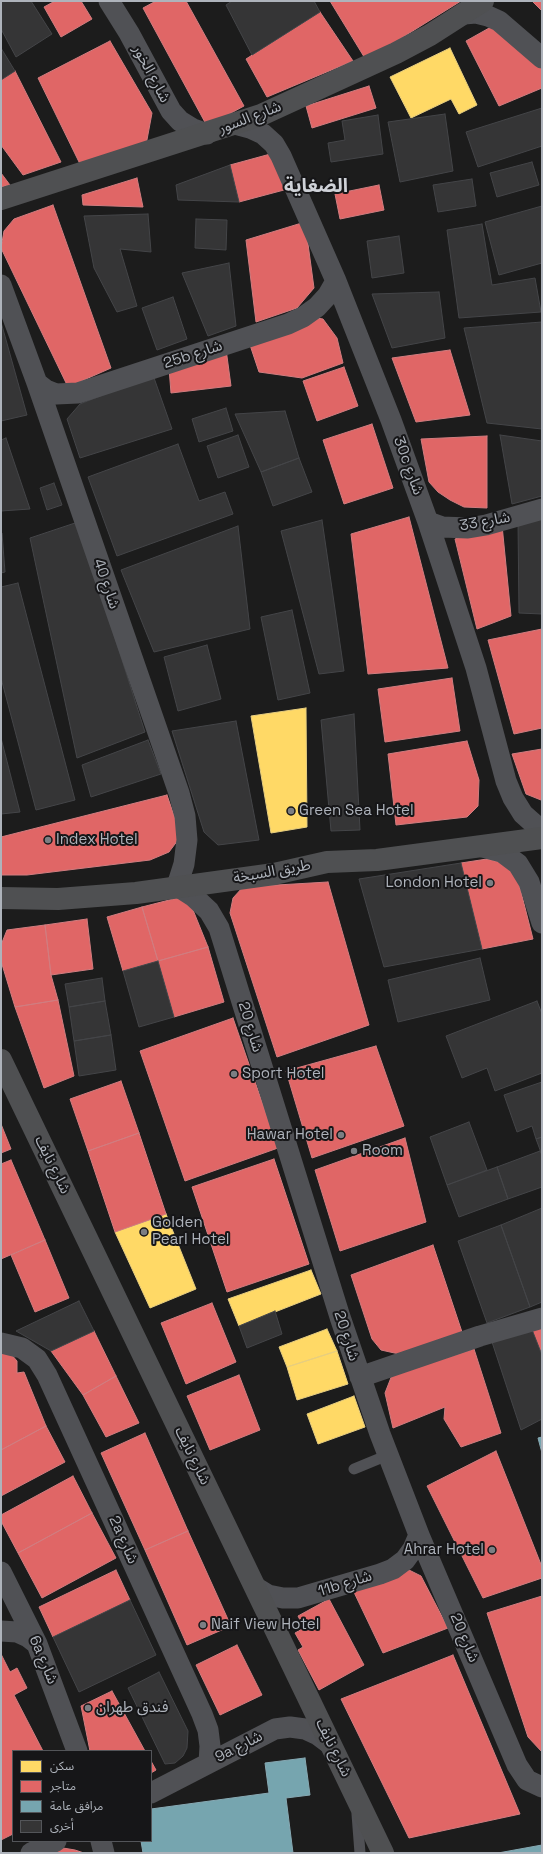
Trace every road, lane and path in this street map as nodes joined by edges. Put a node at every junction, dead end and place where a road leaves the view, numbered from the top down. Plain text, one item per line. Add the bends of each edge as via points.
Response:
1 (108, 1) edge
2 (483, 1) edge
3 (464, 14) junction
4 (542, 58) edge
5 (235, 124) junction
6 (207, 134) junction
7 (1, 200) edge
8 (336, 281) junction
9 (1, 285) edge
10 (37, 383) junction
11 (542, 509) edge
12 (428, 522) junction
13 (542, 831) edge
14 (542, 838) edge
15 (483, 847) junction
16 (177, 886) junction
17 (11, 899) edge
18 (1, 910) edge
19 (542, 923) edge
20 (1, 1060) edge
21 (542, 1318) edge
22 (1, 1344) edge
23 (360, 1377) junction
24 (388, 1455) junction
25 (354, 1469) dead end
26 (419, 1535) junction
27 (1, 1572) edge
28 (255, 1588) junction
29 (1, 1631) edge
30 (37, 1644) junction
31 (330, 1744) junction
32 (77, 1750) edge
33 (209, 1763) junction
34 (351, 1785) junction
35 (538, 1786) edge
36 (152, 1792) edge
37 (54, 1842) edge
38 (101, 1842) edge
39 (32, 1853) edge
40 (104, 1853) edge
41 (360, 1853) edge
42 (383, 1853) edge

1 - 6 street, شارع الخور via 129,33 171,111 180,121
2 - 3 street, شارع السور
3 - 4 street via 476,13 499,21
3 - 5 street, شارع السور via 430,35 369,66 289,103
5 - 6 street, شارع السور
5 - 8 street, 30c شارع via 263,134 274,144
6 - 7 street, شارع السور
8 - 10 street, 25b شارع via 317,307 288,324 78,393 56,394
8 - 12 street, 30c شارع
9 - 10 street, شارع 40
10 - 16 street, شارع 40 via 179,793 185,816 187,840 184,864
11 - 12 street, شارع 33 via 468,528
12 - 13 street, 30c شارع via 476,668 506,781 523,814
14 - 15 street, طريق السبخة
15 - 16 street, طريق السبخة via 377,860 327,862 274,874
15 - 19 street via 502,852 518,864 529,882
16 - 17 street, طريق السبخة via 94,897
16 - 23 street, شارع 20 via 194,897 208,911 219,928
17 - 18 street
20 - 28 street, شارع نايف
21 - 23 street
22 - 33 street, 2a شارع via 22,1348 37,1359 47,1375 202,1714 209,1735
23 - 24 street, شارع 20
24 - 25 lane
24 - 26 street, شارع 20
26 - 28 street, 11b شارع via 405,1560 380,1574 298,1598 268,1595
26 - 35 street, شارع 20 via 517,1765 527,1780
27 - 30 street, 6a شارع
28 - 31 street, شارع نايف
29 - 30 street via 17,1632
30 - 32 street, 6a شارع
31 - 33 street, 9a شارع via 305,1729 275,1729
31 - 34 street, شارع نايف
33 - 36 street, 9a شارع
34 - 41 lane via 358,1821
34 - 42 street, شارع نايف
37 - 39 street
38 - 40 street

